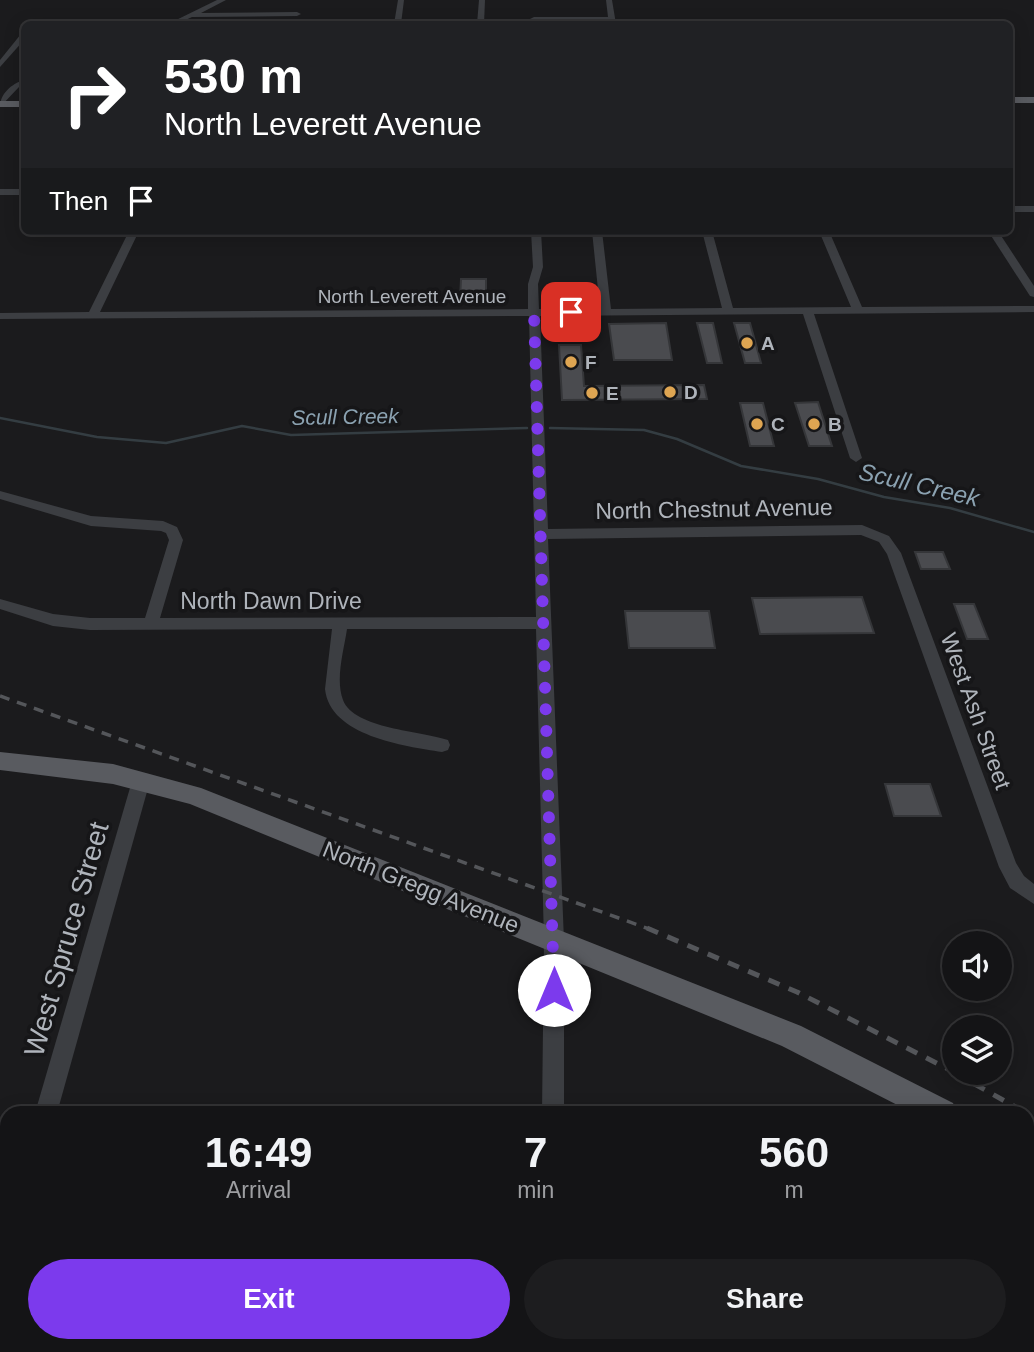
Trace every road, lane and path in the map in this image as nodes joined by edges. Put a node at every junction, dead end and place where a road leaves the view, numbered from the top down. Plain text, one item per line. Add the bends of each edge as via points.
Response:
1 (223, 0) edge
2 (401, 0) edge
3 (482, 0) edge
4 (609, 0) edge
5 (298, 11) joint
6 (192, 15) junction
7 (214, 15) junction
8 (534, 19) dead end
9 (179, 21) edge
10 (211, 21) edge
11 (294, 21) edge
12 (398, 21) edge
13 (481, 21) edge
14 (587, 21) edge
15 (613, 21) edge
16 (21, 40) edge
17 (0, 65) edge
18 (20, 84) edge
19 (6, 85) dead end
20 (1013, 100) edge
21 (1034, 100) edge
22 (21, 104) edge
23 (0, 105) edge
24 (0, 192) edge
25 (21, 192) edge
26 (1013, 209) edge
27 (1034, 209) edge
28 (132, 235) edge
29 (536, 235) edge
30 (597, 235) edge
31 (708, 235) edge
32 (826, 235) edge
33 (996, 235) edge
34 (1034, 294) edge
35 (1034, 309) edge
36 (808, 310) junction
37 (858, 310) junction
38 (728, 311) junction
39 (606, 312) junction
40 (534, 313) junction
41 (93, 315) junction
42 (0, 316) edge
43 (856, 458) dead end
44 (0, 495) edge
45 (542, 534) junction
46 (884, 539) joint
47 (0, 604) edge
48 (340, 623) junction
49 (545, 623) junction
50 (151, 624) junction
51 (442, 744) dead end
52 (0, 761) edge
53 (141, 781) junction
54 (1032, 894) edge
55 (554, 941) junction
56 (48, 1106) edge
57 (553, 1106) edge
58 (929, 1106) edge

1 - 6 street
2 - 12 street
3 - 13 street
4 - 15 street
5 - 7 street
5 - 11 street
6 - 7 street
6 - 9 street
7 - 10 street
8 - 14 street
16 - 17 street
18 - 19 street
18 - 23 street
20 - 21 main road
22 - 23 main road
24 - 25 street
26 - 27 street
28 - 41 street
29 - 40 street
30 - 39 street
31 - 38 street
32 - 37 street
33 - 34 street
35 - 37 street, North Leverett Avenue
36 - 37 street, North Leverett Avenue
36 - 38 street, North Leverett Avenue
36 - 43 street
38 - 39 street, North Leverett Avenue
39 - 40 street, North Leverett Avenue
40 - 41 street, North Leverett Avenue
40 - 45 street
41 - 42 street, North Leverett Avenue
44 - 50 street via 91,521 172,530 176,541
45 - 46 street, North Chestnut Avenue via 862,530
45 - 49 street
46 - 54 street, West Ash Street via 894,553 1008,867
47 - 50 street, North Dawn Drive via 54,620
48 - 49 street, North Dawn Drive
48 - 50 street, North Dawn Drive
48 - 51 street via 334,677 339,712 351,721 414,741
49 - 55 street
52 - 53 main road, North Gregg Avenue
53 - 55 main road, North Gregg Avenue via 193,795
53 - 56 street, West Spruce Street
55 - 57 street
55 - 58 main road, North Gregg Avenue via 791,1036

